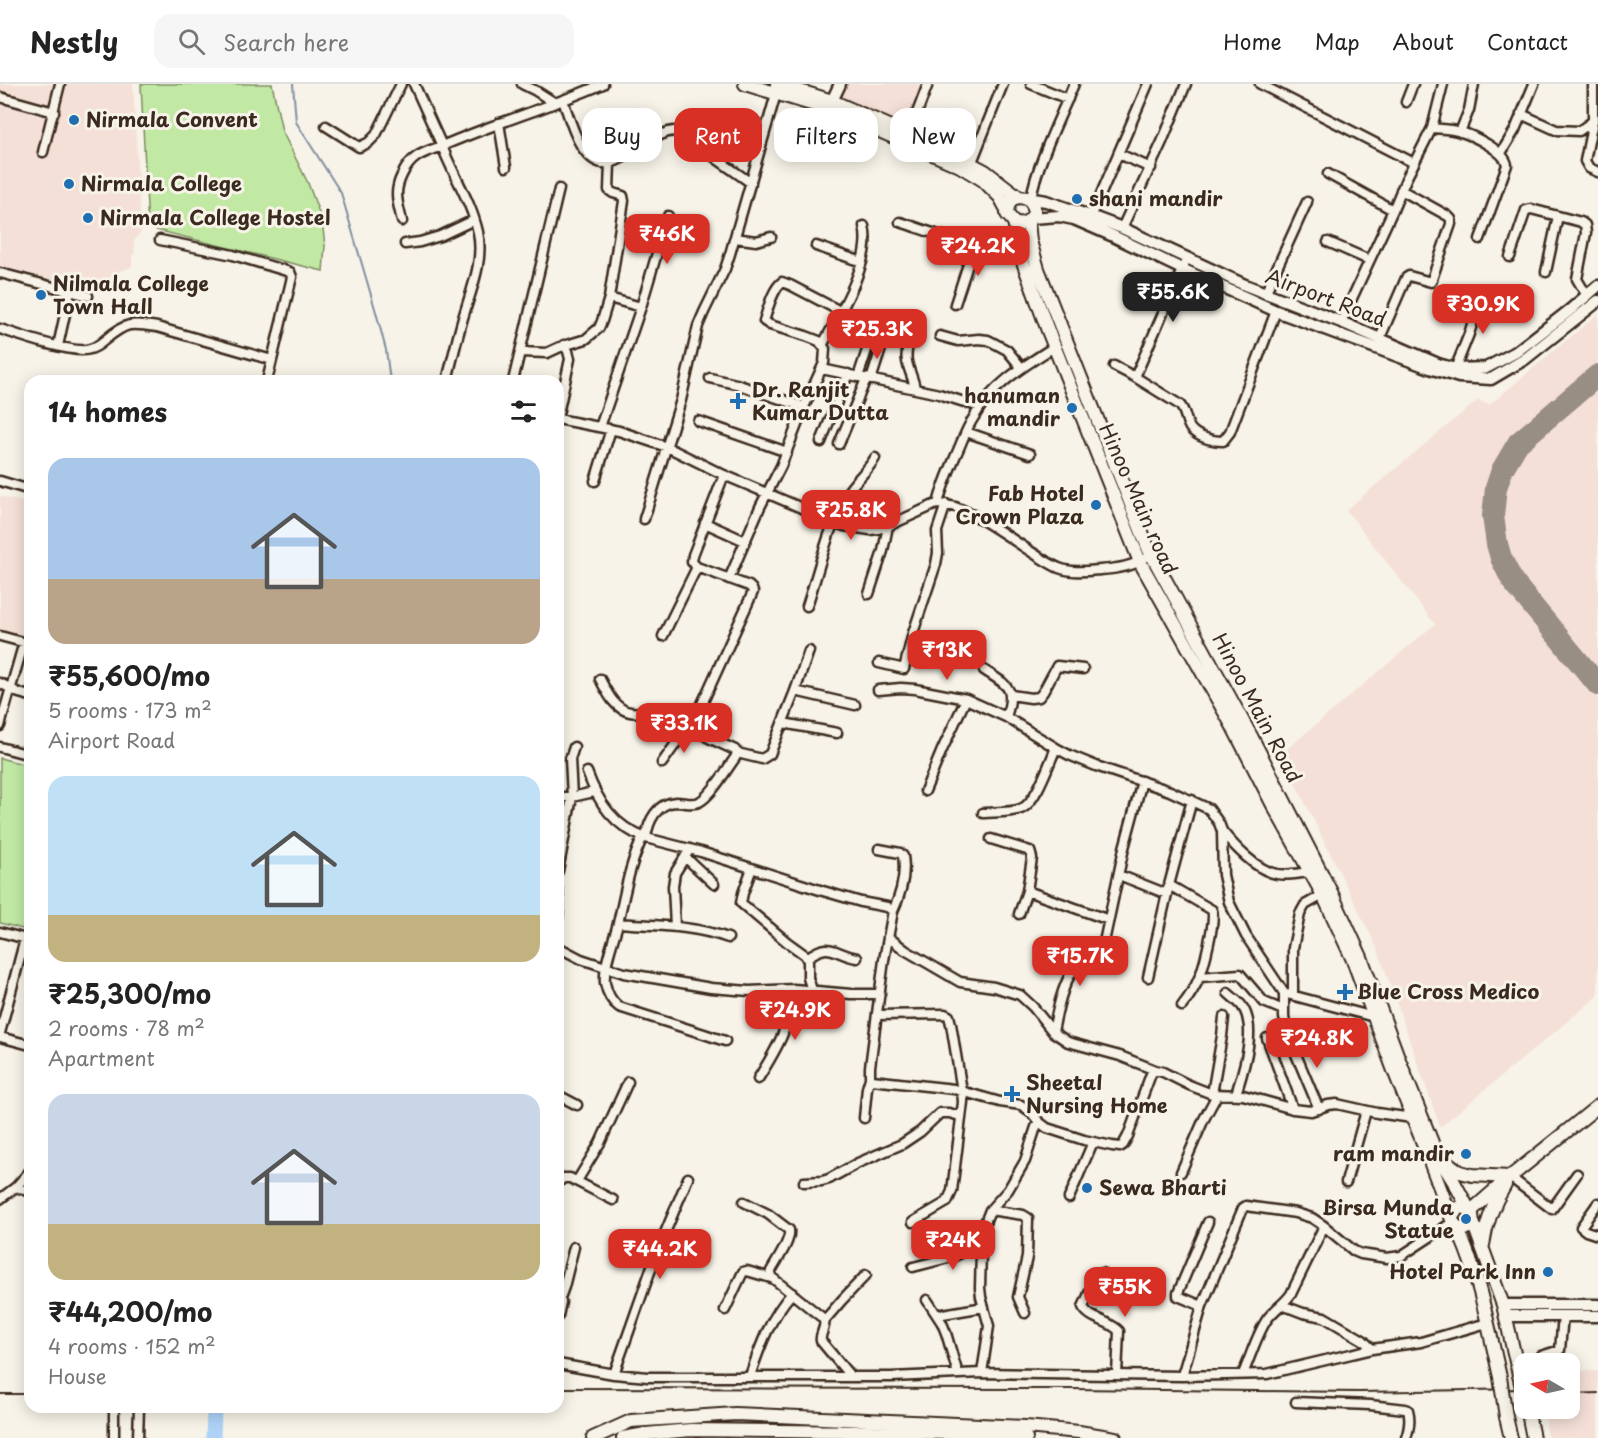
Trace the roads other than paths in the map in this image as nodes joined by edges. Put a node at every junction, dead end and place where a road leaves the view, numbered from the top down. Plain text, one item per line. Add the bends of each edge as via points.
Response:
1 (60, 84) edge
2 (401, 84) edge
3 (414, 84) edge
4 (522, 84) edge
5 (603, 84) edge
6 (745, 84) edge
7 (840, 84) edge
8 (928, 84) edge
9 (1003, 84) edge
10 (1031, 84) edge
11 (1074, 84) edge
12 (1148, 84) edge
13 (1186, 84) edge
14 (1260, 84) edge
15 (1413, 84) edge
16 (1443, 84) edge
17 (1474, 84) edge
18 (1534, 84) edge
19 (1593, 84) edge
20 (777, 89) edge
21 (0, 97) edge
22 (1068, 99) junction
23 (559, 101) junction
24 (832, 101) junction
25 (1406, 102) dead end
26 (919, 108) edge
27 (54, 112) junction
28 (1521, 114) junction
29 (1593, 121) junction
30 (499, 123) junction
31 (326, 126) dead end
32 (890, 126) edge
33 (1432, 128) junction
34 (1461, 132) junction
35 (442, 146) junction
36 (43, 152) dead end
37 (976, 152) edge
38 (1501, 153) junction
39 (1119, 154) junction
40 (972, 162) edge
41 (610, 163) junction
42 (1413, 163) junction
43 (506, 167) dead end
44 (1151, 168) junction
45 (1598, 172) edge
46 (1328, 174) dead end
47 (751, 183) junction
48 (559, 189) dead end
49 (1401, 190) junction
50 (1026, 198) junction
51 (1307, 202) dead end
52 (1007, 210) junction
53 (1393, 210) junction
54 (668, 216) dead end
55 (1090, 216) junction
56 (1558, 216) junction
57 (1030, 219) junction
58 (474, 220) junction
59 (402, 221) dead end
60 (900, 222) dead end
61 (1014, 222) junction
62 (864, 226) dead end
63 (1122, 228) junction
64 (771, 237) dead end
65 (735, 238) junction
66 (1480, 239) dead end
67 (160, 240) dead end
68 (1017, 240) junction
69 (1328, 242) dead end
70 (975, 243) junction
71 (405, 244) dead end
72 (816, 246) dead end
73 (1510, 257) dead end
74 (1370, 260) junction
75 (862, 262) junction
76 (1185, 264) junction
77 (1546, 272) dead end
78 (0, 273) edge
79 (1598, 286) edge
80 (70, 291) junction
81 (1482, 291) dead end
82 (1265, 294) junction
83 (88, 296) dead end
84 (1587, 296) junction
85 (609, 298) junction
86 (1598, 301) edge
87 (955, 304) dead end
88 (641, 307) junction
89 (1276, 310) junction
90 (840, 311) junction
91 (1341, 322) junction
92 (0, 329) edge
93 (886, 333) dead end
94 (872, 335) dead end
95 (940, 336) dead end
96 (1380, 338) junction
97 (822, 344) junction
98 (564, 345) junction
99 (58, 346) junction
100 (908, 346) dead end
101 (1054, 347) junction
102 (520, 352) junction
103 (272, 360) junction
104 (1114, 366) dead end
105 (1021, 367) junction
106 (822, 369) junction
107 (1455, 369) junction
108 (268, 375) edge
109 (448, 375) edge
110 (514, 375) edge
111 (848, 375) junction
112 (1135, 377) junction
113 (710, 378) dead end
114 (865, 378) junction
115 (564, 386) edge
116 (915, 388) junction
117 (804, 407) junction
118 (980, 407) junction
119 (564, 420) edge
120 (699, 422) dead end
121 (600, 427) junction
122 (611, 429) junction
123 (966, 432) junction
124 (821, 442) dead end
125 (839, 444) dead end
126 (667, 447) junction
127 (787, 452) junction
128 (1030, 454) dead end
129 (875, 458) dead end
130 (724, 475) junction
131 (595, 481) dead end
132 (0, 482) edge
133 (24, 488) edge
134 (767, 493) junction
135 (942, 504) junction
136 (644, 519) dead end
137 (834, 522) junction
138 (705, 524) junction
139 (888, 526) junction
140 (746, 541) junction
141 (1152, 554) junction
142 (1140, 562) junction
143 (697, 567) junction
144 (729, 579) junction
145 (869, 594) dead end
146 (807, 606) dead end
147 (0, 636) edge
148 (663, 636) dead end
149 (24, 642) edge
150 (24, 651) edge
151 (809, 651) dead end
152 (879, 663) dead end
153 (1083, 669) dead end
154 (984, 670) dead end
155 (600, 679) dead end
156 (0, 683) edge
157 (11, 688) junction
158 (878, 690) dead end
159 (795, 691) junction
160 (24, 694) edge
161 (1011, 694) junction
162 (966, 699) junction
163 (855, 705) dead end
164 (1006, 717) junction
165 (783, 723) junction
166 (0, 726) edge
167 (691, 727) junction
168 (837, 733) dead end
169 (0, 747) edge
170 (574, 747) dead end
171 (1056, 748) junction
172 (24, 753) edge
173 (737, 753) junction
174 (662, 763) dead end
175 (587, 772) dead end
176 (1142, 781) junction
177 (925, 791) dead end
178 (594, 792) junction
179 (564, 797) edge
180 (572, 797) junction
181 (1192, 801) junction
182 (983, 813) dead end
183 (1222, 831) junction
184 (644, 838) junction
185 (564, 839) edge
186 (990, 839) dead end
187 (879, 849) dead end
188 (688, 853) junction
189 (752, 868) junction
190 (1310, 872) junction
191 (1119, 875) junction
192 (714, 884) dead end
193 (1168, 890) junction
194 (1026, 891) junction
195 (1323, 895) junction
196 (893, 911) junction
197 (1019, 914) dead end
198 (1109, 920) junction
199 (618, 923) junction
200 (675, 927) junction
201 (0, 932) edge
202 (888, 937) junction
203 (728, 938) dead end
204 (24, 939) edge
205 (564, 950) edge
206 (24, 953) edge
207 (807, 958) junction
208 (857, 958) dead end
209 (606, 967) junction
210 (1149, 977) dead end
211 (1200, 977) junction
212 (794, 989) junction
213 (812, 990) junction
214 (1228, 993) dead end
215 (880, 994) junction
216 (1288, 994) junction
217 (1182, 1006) dead end
218 (1283, 1010) junction
219 (877, 1015) junction
220 (1224, 1017) dead end
221 (1374, 1017) junction
222 (0, 1032) edge
223 (1053, 1032) junction
224 (0, 1037) edge
225 (1267, 1038) dead end
226 (725, 1041) dead end
227 (24, 1043) edge
228 (1155, 1070) junction
229 (758, 1078) dead end
230 (870, 1078) junction
231 (628, 1082) dead end
232 (962, 1091) junction
233 (1236, 1094) junction
234 (1214, 1095) junction
235 (564, 1098) edge
236 (577, 1105) dead end
237 (1598, 1106) edge
238 (1293, 1109) junction
239 (1319, 1109) junction
240 (1366, 1111) junction
241 (960, 1116) junction
242 (864, 1118) dead end
243 (1412, 1118) junction
244 (1039, 1122) junction
245 (1093, 1142) junction
246 (1437, 1155) junction
247 (1181, 1172) dead end
248 (1577, 1174) dead end
249 (1510, 1177) junction
250 (24, 1178) edge
251 (564, 1178) edge
252 (688, 1178) dead end
253 (577, 1181) junction
254 (804, 1182) dead end
255 (1346, 1182) dead end
256 (16, 1187) junction
257 (24, 1190) edge
258 (1069, 1198) dead end
259 (0, 1199) edge
260 (613, 1200) dead end
261 (744, 1202) dead end
262 (1598, 1203) edge
263 (990, 1210) junction
264 (1470, 1214) junction
265 (913, 1222) dead end
266 (1208, 1222) dead end
267 (1454, 1222) junction
268 (1324, 1226) junction
269 (1598, 1235) edge
270 (982, 1244) junction
271 (1482, 1246) junction
272 (574, 1248) dead end
273 (913, 1267) dead end
274 (1102, 1273) dead end
275 (866, 1275) dead end
276 (771, 1278) junction
277 (564, 1287) edge
278 (792, 1293) junction
279 (927, 1300) dead end
280 (1282, 1305) junction
281 (1598, 1305) edge
282 (1202, 1306) junction
283 (984, 1307) junction
284 (725, 1310) dead end
285 (1504, 1311) junction
286 (1025, 1313) dead end
287 (937, 1315) junction
288 (1563, 1316) junction
289 (1598, 1316) edge
290 (824, 1321) junction
291 (1488, 1323) junction
292 (1372, 1349) junction
293 (1550, 1353) edge
294 (1514, 1354) edge
295 (564, 1365) edge
296 (982, 1373) junction
297 (614, 1374) junction
298 (958, 1374) junction
299 (1243, 1374) junction
300 (1118, 1375) junction
301 (750, 1376) junction
302 (1182, 1376) junction
303 (851, 1377) junction
304 (1296, 1402) dead end
305 (114, 1413) edge
306 (139, 1413) edge
307 (1506, 1417) junction
308 (842, 1419) junction
309 (1529, 1419) edge
310 (850, 1434) edge
311 (901, 1435) edge
312 (138, 1437) edge
313 (114, 1438) edge
314 (593, 1438) edge
315 (623, 1438) edge
316 (1026, 1438) edge
317 (1114, 1438) edge
318 (1406, 1438) edge
319 (1505, 1438) edge
320 (1511, 1438) edge
321 (1533, 1438) edge

1 - 27 street
2 - 31 street via 368,144 359,147
3 - 35 street
4 - 23 street
5 - 23 street
6 - 20 main road
7 - 24 street
8 - 26 street
9 - 37 street
10 - 22 street
11 - 22 street
12 - 39 street
13 - 44 street
14 - 42 street
15 - 25 street
16 - 33 street
17 - 34 street
18 - 28 street
19 - 29 street
20 - 24 main road
20 - 47 street
20 - 52 main road via 960,166 983,180
21 - 27 street
22 - 50 street
23 - 30 street
23 - 41 street via 584,152 597,161
24 - 32 main road
27 - 36 street
28 - 29 street via 1556,130 1579,131
28 - 38 street
29 - 45 street via 1586,161 1589,168
30 - 35 street
30 - 43 street
33 - 34 street
33 - 42 street
34 - 38 street
35 - 58 street
35 - 59 street via 418,155 403,172 397,194
38 - 66 street via 1507,165
39 - 44 street
39 - 55 street
40 - 50 main road
41 - 47 street via 674,131
41 - 85 street via 609,190 623,196 624,201
42 - 49 street
44 - 63 street
46 - 53 street
47 - 65 street
48 - 102 street
49 - 53 street
49 - 96 street via 1448,216 1451,224 1431,282 1406,278
50 - 52 main road via 1012,199
50 - 55 street, Airport Road
50 - 57 main road via 1034,207
51 - 82 street
52 - 61 main road
53 - 74 street
54 - 88 street
55 - 63 street, Airport Road
56 - 73 street via 1526,210
56 - 77 street
56 - 84 street via 1585,225 1577,279
57 - 61 main road via 1021,224
57 - 76 street, Airport Road via 1074,219
57 - 141 main road, Hinoo Main Road via 1030,241 1038,269
58 - 71 street via 440,236
58 - 109 street via 478,266
60 - 70 street
61 - 68 main road, Hinoo Main road
62 - 75 street via 867,243
63 - 76 street, Airport Road
64 - 65 street via 756,241
65 - 126 street via 698,326
67 - 103 street via 290,272
68 - 70 street
68 - 101 main road, Hinoo Main road
69 - 74 street
70 - 87 street
72 - 75 street
74 - 91 street
75 - 90 street
76 - 82 street, Airport Road
76 - 89 street, Airport Road
76 - 112 street
78 - 80 street
79 - 84 street, Airport Road
80 - 83 street
80 - 99 street
81 - 107 street
82 - 91 street, Airport Road
84 - 107 street, Airport Road via 1516,352 1486,368
85 - 88 street
85 - 98 street via 603,321 593,334
86 - 89 street, Airport Road via 1525,359 1491,379 1458,377
88 - 121 street
89 - 112 street via 1230,432 1223,441 1194,433 1180,405
90 - 97 street
90 - 97 street via 790,285 780,282 777,286 764,321
91 - 96 street, Airport Road
92 - 99 street
93 - 114 street
94 - 114 street
95 - 105 street via 958,341 988,340 1007,350
96 - 107 street, Airport Road
97 - 106 street
98 - 102 street via 547,353
98 - 115 street via 570,359
99 - 103 street via 84,351 122,327 139,325
100 - 116 street via 905,357
101 - 105 street
101 - 142 main road, Hinoo Main road
102 - 110 street
103 - 108 street
104 - 112 street
105 - 118 street
106 - 111 street
106 - 117 street
111 - 114 street
111 - 124 street
113 - 117 street
114 - 116 street
114 - 125 street
116 - 118 street
117 - 127 street
118 - 123 street
119 - 121 street
120 - 127 street
121 - 122 street
122 - 126 street
122 - 131 street
123 - 128 street
123 - 135 street via 945,481
126 - 130 street
126 - 136 street
127 - 134 street
129 - 137 street via 850,489
130 - 134 street
130 - 138 street
132 - 133 street
134 - 137 street
134 - 140 street
135 - 139 street
135 - 142 street via 964,511 1062,569 1106,570
135 - 152 street via 936,564 904,669
137 - 139 street via 856,529
137 - 146 street
138 - 140 street
138 - 143 street via 692,558
139 - 145 street
140 - 144 street
141 - 142 street
141 - 246 main road, Hinoo Main Road via 1252,738 1361,957
142 - 190 main road, Hinoo Main road
143 - 144 street
143 - 148 street
144 - 167 street via 749,586 753,592
147 - 149 street
150 - 157 street
151 - 159 street
153 - 161 street via 1057,666 1039,697
154 - 161 street via 1006,685
155 - 167 street via 614,703 626,711 648,713
156 - 157 street
157 - 160 street
157 - 166 street
158 - 162 street via 901,688
159 - 163 street
159 - 165 street
161 - 164 street
162 - 164 street
162 - 177 street
164 - 171 street
165 - 168 street
165 - 173 street via 766,758
167 - 173 street
167 - 174 street
169 - 172 street
170 - 180 street via 570,759
171 - 176 street
171 - 182 street via 1027,804
173 - 184 street via 703,799 669,803 658,810
175 - 178 street
176 - 181 street
176 - 191 street
178 - 180 street
178 - 184 street via 621,826
179 - 180 street
180 - 185 street
181 - 183 street via 1209,809
181 - 193 street
183 - 190 street via 1268,872
183 - 216 street via 1223,875 1229,902 1246,936
184 - 188 street
184 - 199 street via 628,874
186 - 194 street via 1030,851
187 - 196 street via 903,856 901,891
188 - 189 street
188 - 192 street
188 - 200 street via 674,878
189 - 196 street
189 - 207 street via 741,903
190 - 195 main road, Hinoo Main road
191 - 193 street
191 - 198 street
193 - 210 street
193 - 211 street via 1214,912
194 - 197 street
194 - 198 street
195 - 216 street via 1305,905 1300,914
195 - 221 main road, Hinoo Main road
196 - 202 street
198 - 223 street via 1100,961 1083,961 1074,969
199 - 200 street
199 - 209 street
200 - 203 street via 700,929
201 - 204 street
202 - 215 street
202 - 223 street via 960,982 1020,995
205 - 209 street
206 - 222 street
207 - 208 street via 821,949
207 - 213 street
209 - 212 street via 711,988
209 - 226 street via 605,985 620,1007
211 - 217 street
211 - 218 street via 1240,974 1264,1002
212 - 213 street
212 - 229 street via 784,1033
213 - 215 street
214 - 233 street via 1241,1005 1248,1026 1246,1062
215 - 219 street
216 - 218 street
216 - 221 street
218 - 239 street via 1287,1033
219 - 230 street
219 - 232 street via 948,1015
220 - 234 street
221 - 243 main road, Hinoo Main road
223 - 228 street via 1068,1042
224 - 227 street
225 - 238 street
228 - 234 street
228 - 245 street via 1123,1145
230 - 232 street
230 - 242 street
231 - 253 street via 600,1143
232 - 241 street
232 - 244 street via 1021,1105
233 - 234 street
233 - 238 street
234 - 247 street
235 - 236 street
237 - 249 main road
238 - 239 street
239 - 240 street via 1337,1104
240 - 243 street
240 - 255 street
241 - 254 street via 940,1113 902,1144 829,1179
241 - 265 street via 951,1197
243 - 267 main road, Hinoo Main road
244 - 245 street
244 - 263 street via 1025,1161 1008,1190
245 - 258 street
246 - 249 main road via 1460,1172
246 - 264 main road, Hinoo Main Road
248 - 249 street via 1552,1209
249 - 264 main road
249 - 271 main road via 1494,1204
250 - 256 street
251 - 253 street
252 - 297 street
253 - 260 street
256 - 257 street
256 - 259 street
261 - 276 street via 768,1214 790,1233
262 - 269 street via 1581,1227
263 - 270 street
263 - 286 street via 1028,1218 1027,1257 1018,1297
264 - 267 main road via 1458,1208
264 - 267 main road via 1470,1226 1460,1228
264 - 271 main road, Hinoo Main Road
266 - 282 street via 1178,1293 1181,1299
267 - 268 street via 1401,1256 1387,1258 1354,1251
267 - 291 main road, Hinoo Main road via 1465,1245
268 - 280 street
268 - 282 street via 1296,1213 1243,1208
270 - 273 street
270 - 283 street via 980,1288
271 - 285 main road, Hinoo Main Road
272 - 277 street
274 - 300 street via 1083,1307 1119,1331
275 - 290 street
276 - 278 street
276 - 284 street via 743,1272
278 - 290 street
278 - 301 street via 776,1312
279 - 287 street
280 - 292 street via 1324,1317
280 - 299 street via 1264,1323
281 - 285 street
282 - 302 street
283 - 287 street
283 - 296 street via 990,1326
285 - 288 street
285 - 294 main road, Hinoo Main Road, bridge
287 - 298 street
288 - 289 street
288 - 293 street via 1560,1350
290 - 303 street via 821,1341
291 - 292 street via 1421,1342
291 - 307 main road, Hinoo Main road, bridge
292 - 299 street via 1267,1374
295 - 297 street
296 - 298 street
296 - 300 street
297 - 301 street
298 - 303 street
299 - 302 street
300 - 302 street
301 - 303 street
304 - 318 street via 1405,1409 1410,1419
305 - 313 street
306 - 312 street
307 - 319 main road
307 - 320 main road
308 - 310 main road
308 - 314 main road via 735,1414 642,1420
308 - 317 main road via 1026,1427
309 - 321 main road
310 - 311 main road
310 - 315 main road via 692,1430
311 - 316 main road via 954,1433

